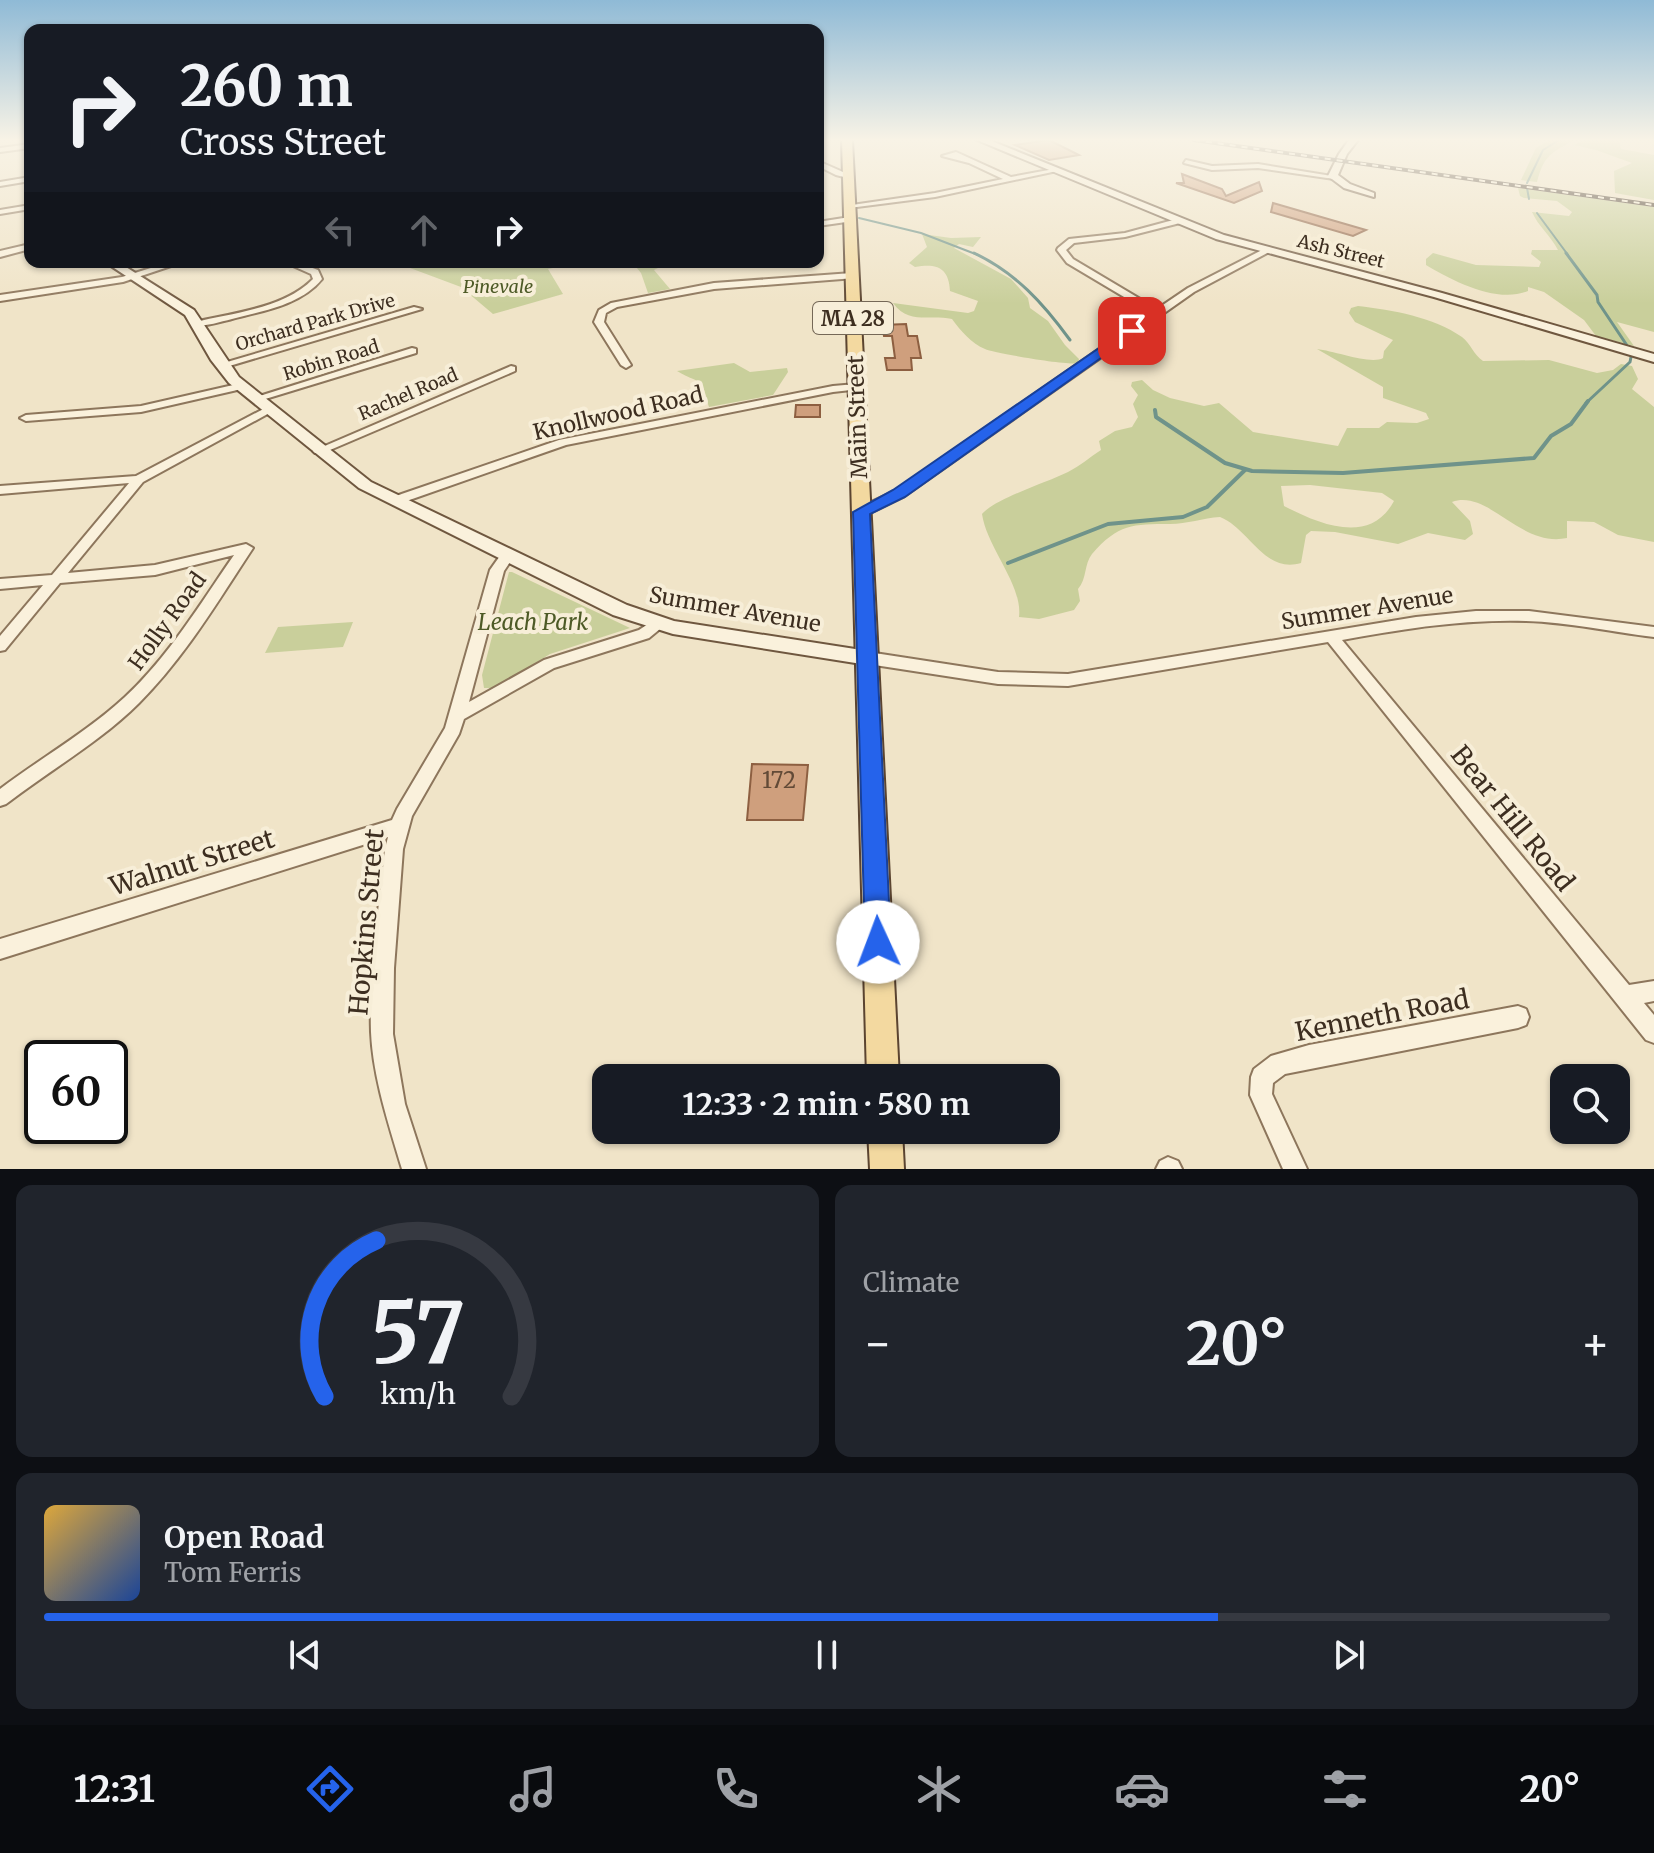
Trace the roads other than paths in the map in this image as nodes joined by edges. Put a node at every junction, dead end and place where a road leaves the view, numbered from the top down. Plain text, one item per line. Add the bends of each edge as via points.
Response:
1 (849, 195) edge
2 (937, 195) edge
3 (1112, 195) edge
4 (24, 208) edge
5 (0, 212) edge
6 (850, 212) junction
7 (1177, 221) junction
8 (824, 222) edge
9 (24, 248) edge
10 (1267, 251) junction
11 (0, 254) edge
12 (120, 268) edge
13 (160, 268) edge
14 (304, 268) edge
15 (134, 276) junction
16 (852, 276) junction
17 (0, 298) edge
18 (417, 309) dead end
19 (1157, 313) junction
20 (198, 324) junction
21 (412, 351) dead end
22 (1654, 358) edge
23 (222, 365) junction
24 (626, 365) dead end
25 (511, 369) dead end
26 (242, 386) junction
27 (856, 387) junction
28 (264, 404) junction
29 (26, 418) dead end
30 (319, 451) junction
31 (139, 479) junction
32 (0, 490) edge
33 (394, 501) junction
34 (861, 512) junction
35 (507, 556) junction
36 (56, 579) junction
37 (0, 584) edge
38 (659, 624) junction
39 (1654, 632) edge
40 (1332, 637) junction
41 (0, 646) edge
42 (868, 658) junction
43 (458, 715) junction
44 (0, 799) edge
45 (399, 826) junction
46 (0, 949) edge
47 (1654, 991) edge
48 (1625, 996) junction
49 (1518, 1017) dead end
50 (1654, 1032) edge
51 (882, 1064) edge
52 (886, 1144) edge
53 (414, 1169) edge
54 (887, 1169) edge
55 (1295, 1169) edge

1 - 6 main road, Main Street / MA 28
2 - 6 street
3 - 7 street, Ash Street
4 - 5 street
6 - 8 street
6 - 16 main road, Main Street / MA 28
7 - 10 street, Ash Street
7 - 19 street via 1072,241 1061,250 1067,259
9 - 11 street
10 - 19 street
10 - 22 street, Ash Street
12 - 15 street, Summer Avenue
13 - 15 street
14 - 20 street via 315,272 315,285 290,298
15 - 17 street
15 - 20 street, Summer Avenue via 182,306
16 - 24 street via 714,286 619,303 602,312 599,322
16 - 27 main road, Main Street / MA 28
18 - 23 street, Orchard Park Drive
19 - 34 street via 899,494
20 - 23 street, Summer Avenue
21 - 28 street, Robin Road
23 - 26 street, Summer Avenue
25 - 30 street, Rachel Road
26 - 28 street, Summer Avenue
26 - 29 street via 141,409
27 - 33 street, Knollwood Road via 577,439
27 - 34 main road, Main Street / MA 28
28 - 30 street, Summer Avenue
28 - 31 street, Robin Road
30 - 33 street, Summer Avenue via 352,478
31 - 32 street
31 - 36 street
33 - 35 street, Summer Avenue
34 - 42 main road, Main Street / MA 28
35 - 38 street, Summer Avenue
35 - 43 street, Hopkins Street via 497,570
36 - 37 street
36 - 41 street
36 - 44 street, Holly Road via 155,570 246,548 174,655 145,688
38 - 42 street, Summer Avenue
38 - 43 street via 646,634 549,664
39 - 40 street, Summer Avenue via 1569,619 1493,615
40 - 42 street, Summer Avenue via 1068,680 998,678
40 - 48 street, Bear Hill Road
42 - 51 main road, Main Street / MA 28
43 - 45 street, Hopkins Street
45 - 46 street, Walnut Street
45 - 53 street, Hopkins Street via 391,874 382,1034 394,1104
47 - 48 street
48 - 50 street, Bear Hill Road
49 - 55 street, Kenneth Road via 1279,1064 1262,1077 1261,1095
52 - 54 main road

